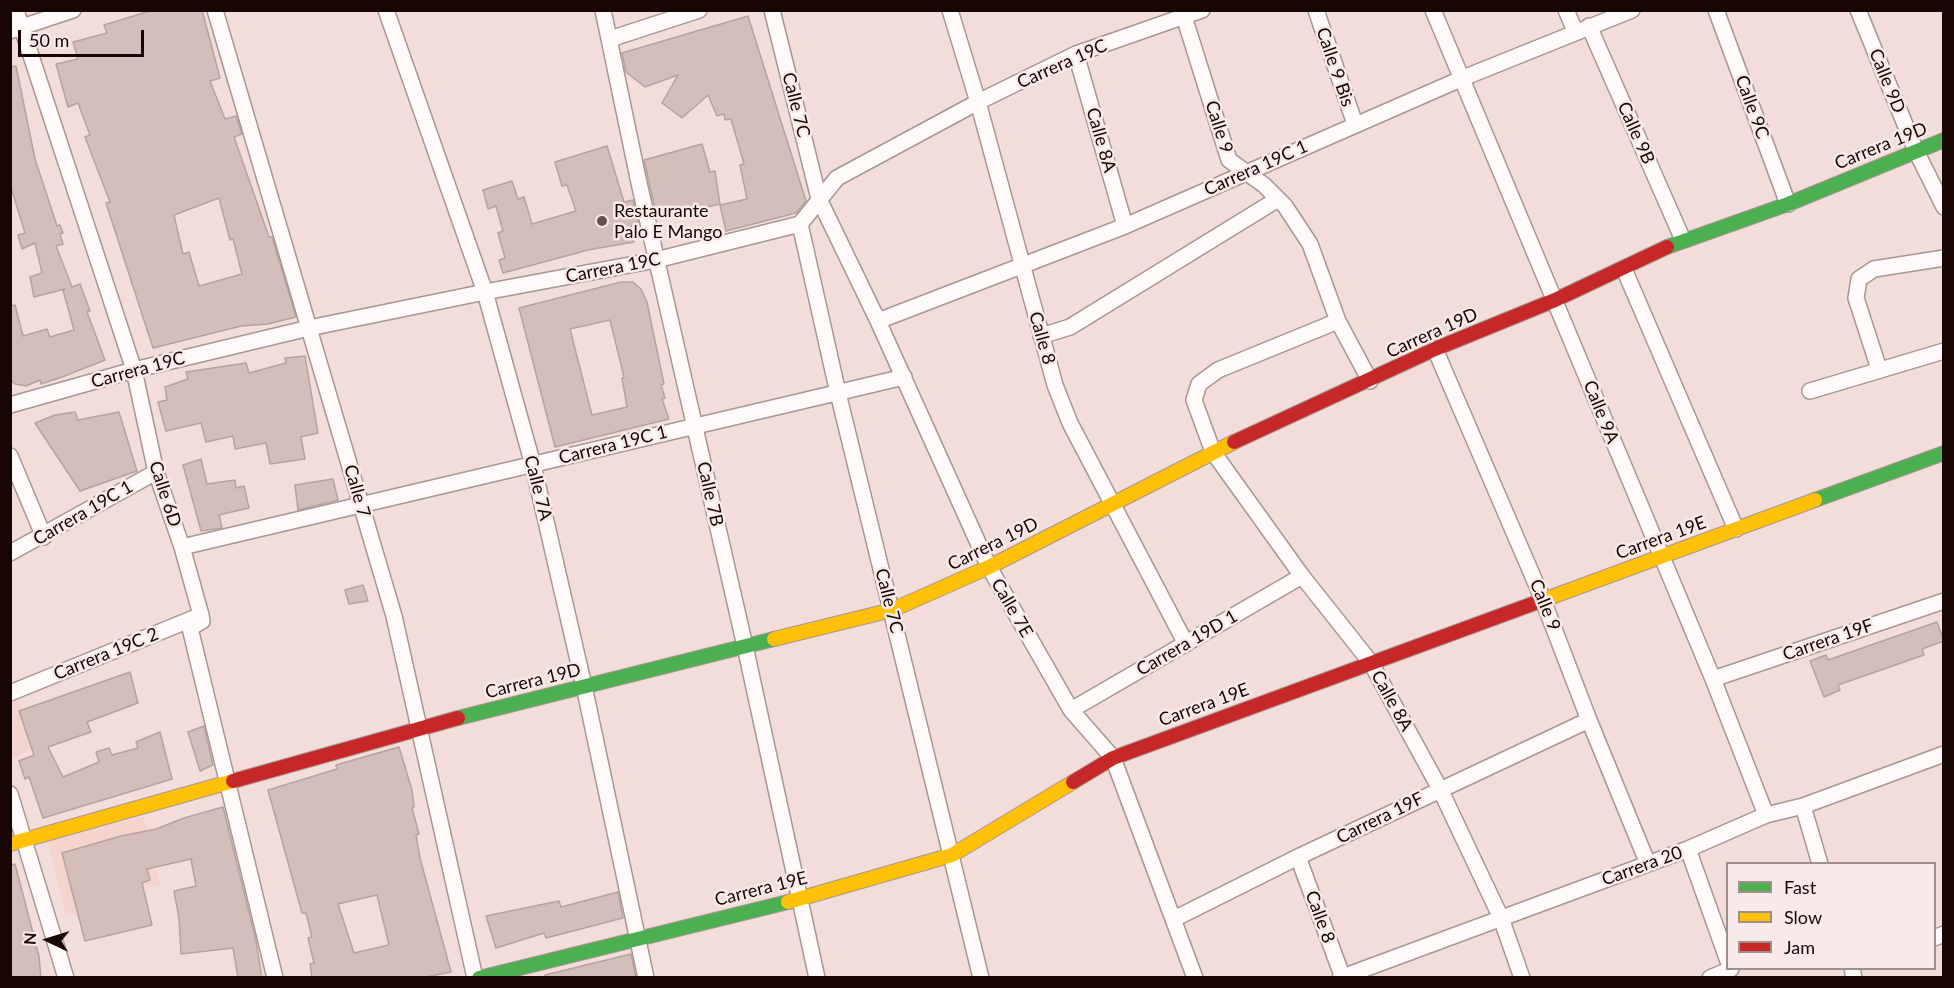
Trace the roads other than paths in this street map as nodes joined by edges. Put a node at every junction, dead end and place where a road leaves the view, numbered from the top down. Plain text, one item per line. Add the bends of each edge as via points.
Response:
1 (16, 10) edge
2 (73, 10) edge
3 (215, 10) edge
4 (386, 10) edge
5 (603, 10) edge
6 (699, 10) edge
7 (772, 10) edge
8 (950, 10) edge
9 (1202, 10) edge
10 (1316, 10) edge
11 (1433, 10) edge
12 (1566, 10) edge
13 (1632, 10) edge
14 (1716, 10) edge
15 (1858, 10) edge
16 (1182, 13) edge
17 (16, 29) edge
18 (1582, 29) junction
19 (610, 39) junction
20 (1076, 54) junction
21 (1463, 78) junction
22 (978, 102) junction
23 (1354, 124) junction
24 (1944, 140) edge
25 (1916, 151) junction
26 (1246, 172) junction
27 (819, 199) junction
28 (1278, 200) junction
29 (1788, 204) junction
30 (1944, 207) edge
31 (800, 224) junction
32 (1125, 226) junction
33 (1683, 240) junction
34 (1944, 258) edge
35 (656, 261) junction
36 (1022, 267) junction
37 (1624, 269) junction
38 (485, 292) junction
39 (1555, 300) junction
40 (878, 321) junction
41 (1338, 321) junction
42 (309, 328) junction
43 (1041, 336) junction
44 (1435, 349) junction
45 (1944, 351) edge
46 (1879, 369) junction
47 (134, 370) junction
48 (904, 377) junction
49 (1370, 381) junction
50 (1810, 391) dead end
51 (838, 393) junction
52 (10, 405) edge
53 (694, 424) junction
54 (1213, 452) junction
55 (1944, 453) edge
56 (10, 456) edge
57 (533, 465) junction
58 (156, 472) junction
59 (1114, 504) junction
60 (361, 505) junction
61 (1736, 529) junction
62 (44, 537) junction
63 (182, 547) junction
64 (10, 553) edge
65 (1661, 558) junction
66 (989, 567) junction
67 (1302, 576) junction
68 (1543, 600) junction
69 (1944, 601) edge
70 (892, 610) junction
71 (201, 615) junction
72 (1186, 644) junction
73 (745, 646) junction
74 (1371, 663) junction
75 (1713, 679) junction
76 (584, 686) junction
77 (10, 693) edge
78 (1071, 710) junction
79 (1589, 720) junction
80 (419, 728) junction
81 (1944, 754) edge
82 (1113, 758) junction
83 (228, 784) junction
84 (1440, 789) junction
85 (10, 794) edge
86 (1803, 806) junction
87 (1766, 815) junction
88 (26, 840) junction
89 (10, 844) edge
90 (1688, 849) junction
91 (951, 855) junction
92 (1298, 857) junction
93 (1819, 862) edge
94 (1648, 864) junction
95 (799, 899) junction
96 (1501, 918) junction
97 (1174, 919) junction
98 (636, 938) junction
99 (1726, 958) edge
100 (1728, 970) edge
101 (1342, 977) edge
102 (66, 978) edge
103 (275, 978) edge
104 (477, 978) edge
105 (646, 978) edge
106 (817, 978) edge
107 (981, 978) edge
108 (1196, 978) edge
109 (1522, 978) edge
110 (1710, 978) edge

1 - 17 street, Calle 6D
2 - 17 street
3 - 42 street, Calle 7
4 - 38 street, Calle 7A
5 - 19 street, Calle 7B
6 - 19 street
7 - 27 street, Calle 7C
8 - 22 street, Calle 8
9 - 16 street, Carrera 19C
10 - 23 street, Calle 9 Bis
11 - 21 street, Calle 9A
12 - 18 street, Calle 9B
13 - 18 street, Carrera 19C 1
14 - 29 street, Calle 9C
15 - 25 street, Calle 9D
16 - 20 street, Carrera 19C
16 - 26 street, Calle 9 via 1229,160
17 - 47 street, Calle 6D
18 - 21 street, Carrera 19C 1
18 - 33 street, Calle 9B
19 - 35 street, Calle 7B
20 - 22 street, Carrera 19C
20 - 32 street, Calle 8A
21 - 23 street, Carrera 19C 1
21 - 39 street, Calle 9A
22 - 27 street, Carrera 19C via 837,178
22 - 36 street, Calle 8
23 - 26 street, Carrera 19C 1
24 - 25 street, Carrera 19D
25 - 29 street, Carrera 19D
25 - 30 street, Calle 9D
26 - 28 street, Calle 9
26 - 32 street, Carrera 19C 1
27 - 31 street, Carrera 19C
27 - 40 street, Calle 7E
28 - 41 street, Calle 9 via 1310,244
28 - 43 street via 1070,327
29 - 33 street, Carrera 19D
31 - 35 street, Carrera 19C
31 - 51 street, Calle 7C
32 - 36 street, Carrera 19C 1
33 - 37 street, Carrera 19D
34 - 46 street via 1874,269 1859,279 1856,298
35 - 38 street, Carrera 19C
35 - 53 street, Calle 7B
36 - 40 street, Carrera 19C 1
36 - 43 street, Calle 8
37 - 39 street, Carrera 19D
37 - 61 street
38 - 42 street, Carrera 19C
38 - 57 street, Calle 7A
39 - 44 street, Carrera 19D
39 - 65 street, Calle 9A
40 - 48 street, Calle 7E
41 - 49 street, Calle 9
41 - 54 street, Calle 8A via 1218,370 1199,384 1194,400
42 - 47 street, Carrera 19C
42 - 60 street, Calle 7
43 - 59 street, Calle 8 via 1070,423
44 - 49 street, Carrera 19D
44 - 68 street, Calle 9
45 - 46 street
46 - 50 street
47 - 52 street, Carrera 19C
47 - 58 street, Calle 6D
48 - 51 street, Carrera 19C 1
48 - 66 street, Calle 7E
49 - 54 street, Carrera 19D
51 - 53 street, Carrera 19C 1
51 - 70 street, Calle 7C
53 - 57 street, Carrera 19C 1
53 - 73 street, Calle 7B
54 - 59 street, Carrera 19D
54 - 67 street, Calle 8A
55 - 61 street, Carrera 19E
56 - 62 street
57 - 60 street, Carrera 19C 1
57 - 76 street, Calle 7A
58 - 62 street, Carrera 19C 1
58 - 63 street, Calle 6D
59 - 66 street, Carrera 19D
59 - 72 street, Calle 8
60 - 63 street, Carrera 19C 1
60 - 80 street, Calle 7 via 394,616
61 - 65 street, Carrera 19E
62 - 64 street, Carrera 19C 1
63 - 71 street, Calle 6D
65 - 68 street, Carrera 19E
65 - 75 street, Calle 9A
66 - 70 street, Carrera 19D
66 - 78 street, Calle 7E
67 - 72 street, Carrera 19D 1
67 - 74 street, Calle 8A
68 - 74 street, Carrera 19E
68 - 79 street, Calle 9
69 - 75 street, Carrera 19F
70 - 73 street, Carrera 19D
70 - 91 street, Calle 7C
71 - 77 street, Carrera 19C 2
71 - 83 street via 202,621 190,628
72 - 78 street, Carrera 19D 1
73 - 76 street, Carrera 19D
73 - 95 street, Calle 7B
74 - 82 street, Carrera 19E
74 - 84 street, Calle 8A
75 - 87 street, Calle 9A
76 - 80 street, Carrera 19D
76 - 98 street, Calle 7A
78 - 82 street, Calle 7E
79 - 84 street, Carrera 19F
79 - 94 street, Calle 9
80 - 83 street, Carrera 19D
80 - 104 street, Calle 7
81 - 86 street, Carrera 20
82 - 91 street, Carrera 19E
82 - 97 street, Calle 7E
83 - 88 street, Carrera 19D
83 - 103 street
84 - 92 street, Carrera 19F
84 - 96 street, Calle 8A
85 - 88 street
86 - 87 street, Carrera 20
86 - 93 street
87 - 90 street, Carrera 20
88 - 89 street, Carrera 19D
88 - 102 street
90 - 94 street, Carrera 20
90 - 99 street
91 - 95 street, Carrera 19E
91 - 107 street, Calle 7C
92 - 97 street, Carrera 19F
92 - 101 street, Calle 8
94 - 96 street, Carrera 20
95 - 98 street, Carrera 19E
95 - 106 street, Calle 7B
96 - 101 street, Carrera 20
96 - 109 street, Calle 8A
97 - 108 street, Calle 7E
98 - 104 street, Carrera 19E
98 - 105 street, Calle 7A
100 - 110 street

